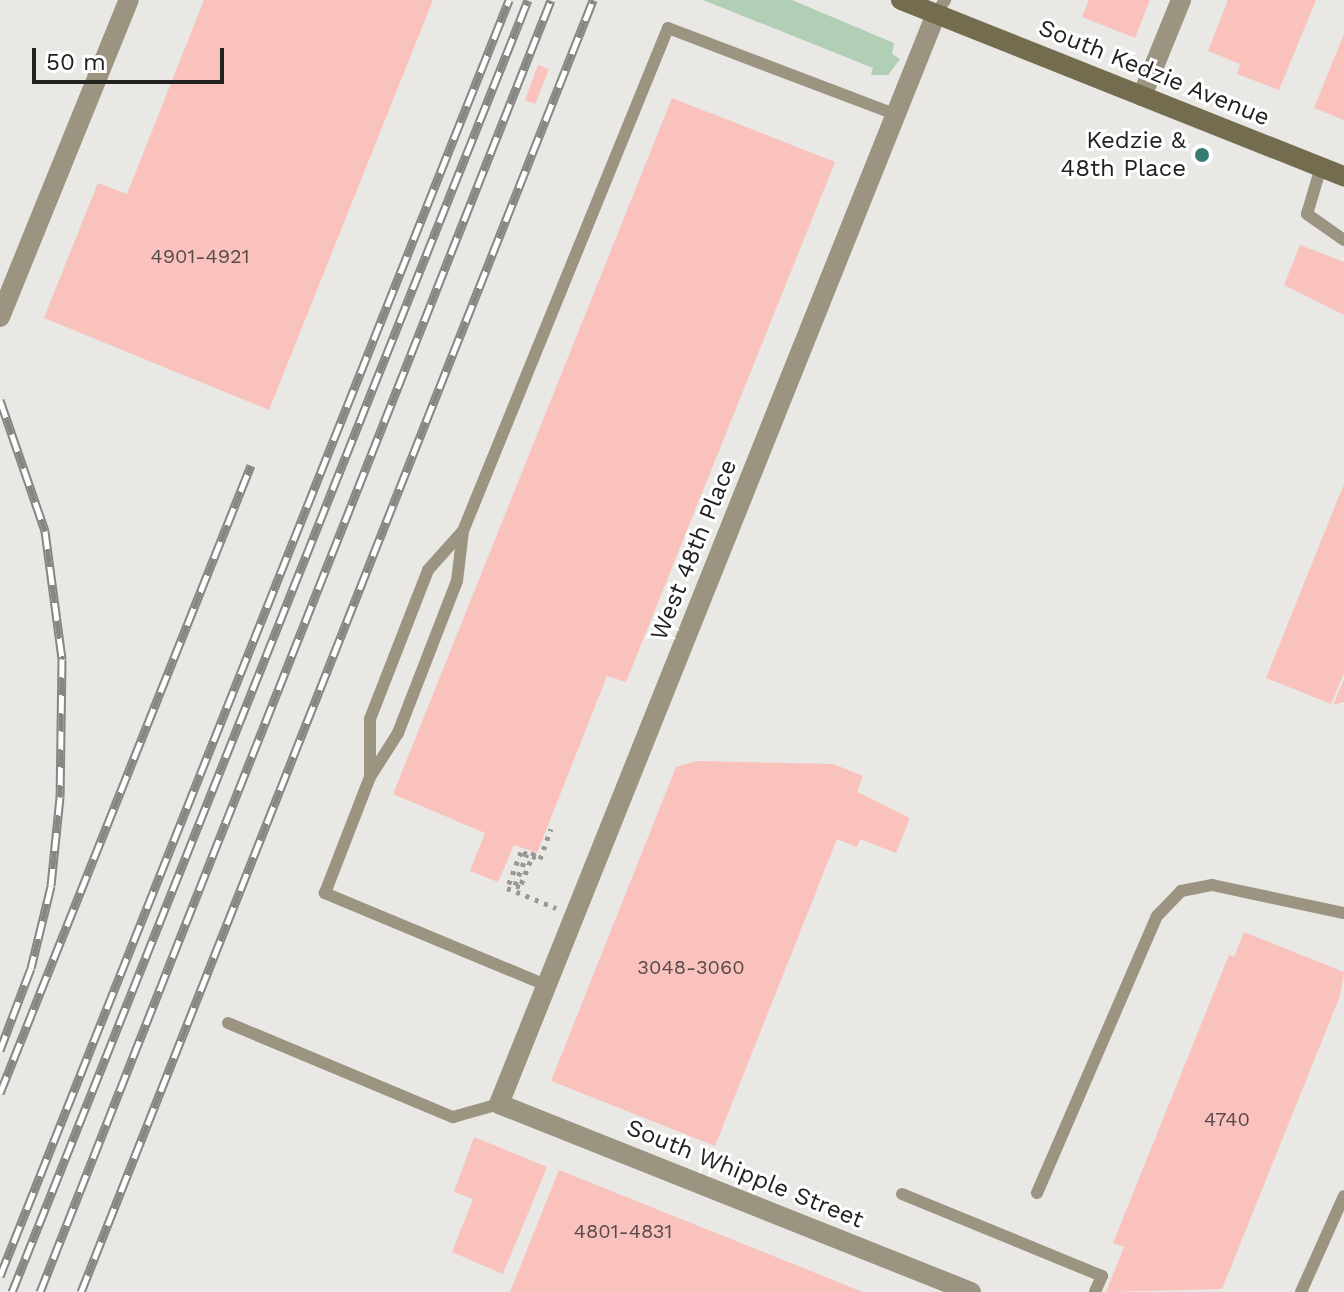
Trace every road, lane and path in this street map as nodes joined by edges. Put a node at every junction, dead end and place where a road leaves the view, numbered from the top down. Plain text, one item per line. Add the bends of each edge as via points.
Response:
1 (129, 0) edge
2 (901, 0) edge
3 (1181, 0) edge
4 (938, 5) edge
5 (1142, 96) junction
6 (897, 115) junction
7 (1321, 167) junction
8 (1344, 176) edge
9 (1344, 240) edge
10 (0, 317) edge
11 (463, 531) junction
12 (370, 777) junction
13 (551, 829) dead end
14 (1344, 913) edge
15 (575, 916) junction
16 (548, 986) junction
17 (228, 1023) dead end
18 (499, 1104) junction
19 (1037, 1193) dead end
20 (902, 1194) dead end
21 (1344, 1196) edge
22 (971, 1292) edge
23 (1095, 1292) edge
24 (1301, 1292) edge

1 - 10 street
2 - 4 main road, South Kedzie Avenue
3 - 5 street
4 - 5 main road, South Kedzie Avenue
4 - 6 street, West 48th Place
5 - 7 main road, South Kedzie Avenue
6 - 11 lane via 668,28
6 - 15 street, West 48th Place
7 - 8 main road, South Kedzie Avenue
7 - 9 lane via 1307,214
11 - 12 lane via 452,595 398,733
11 - 12 lane via 428,570 370,719
12 - 16 lane via 325,893
13 - 15 path via 540,859 533,854 520,887 515,885 527,854 521,852 507,888
14 - 19 lane via 1212,885 1181,891 1157,916
15 - 16 street, West 48th Place
16 - 18 street, West 48th Place
17 - 18 lane via 453,1117
18 - 22 street, South Whipple Street
20 - 23 lane via 1102,1276
21 - 24 lane

